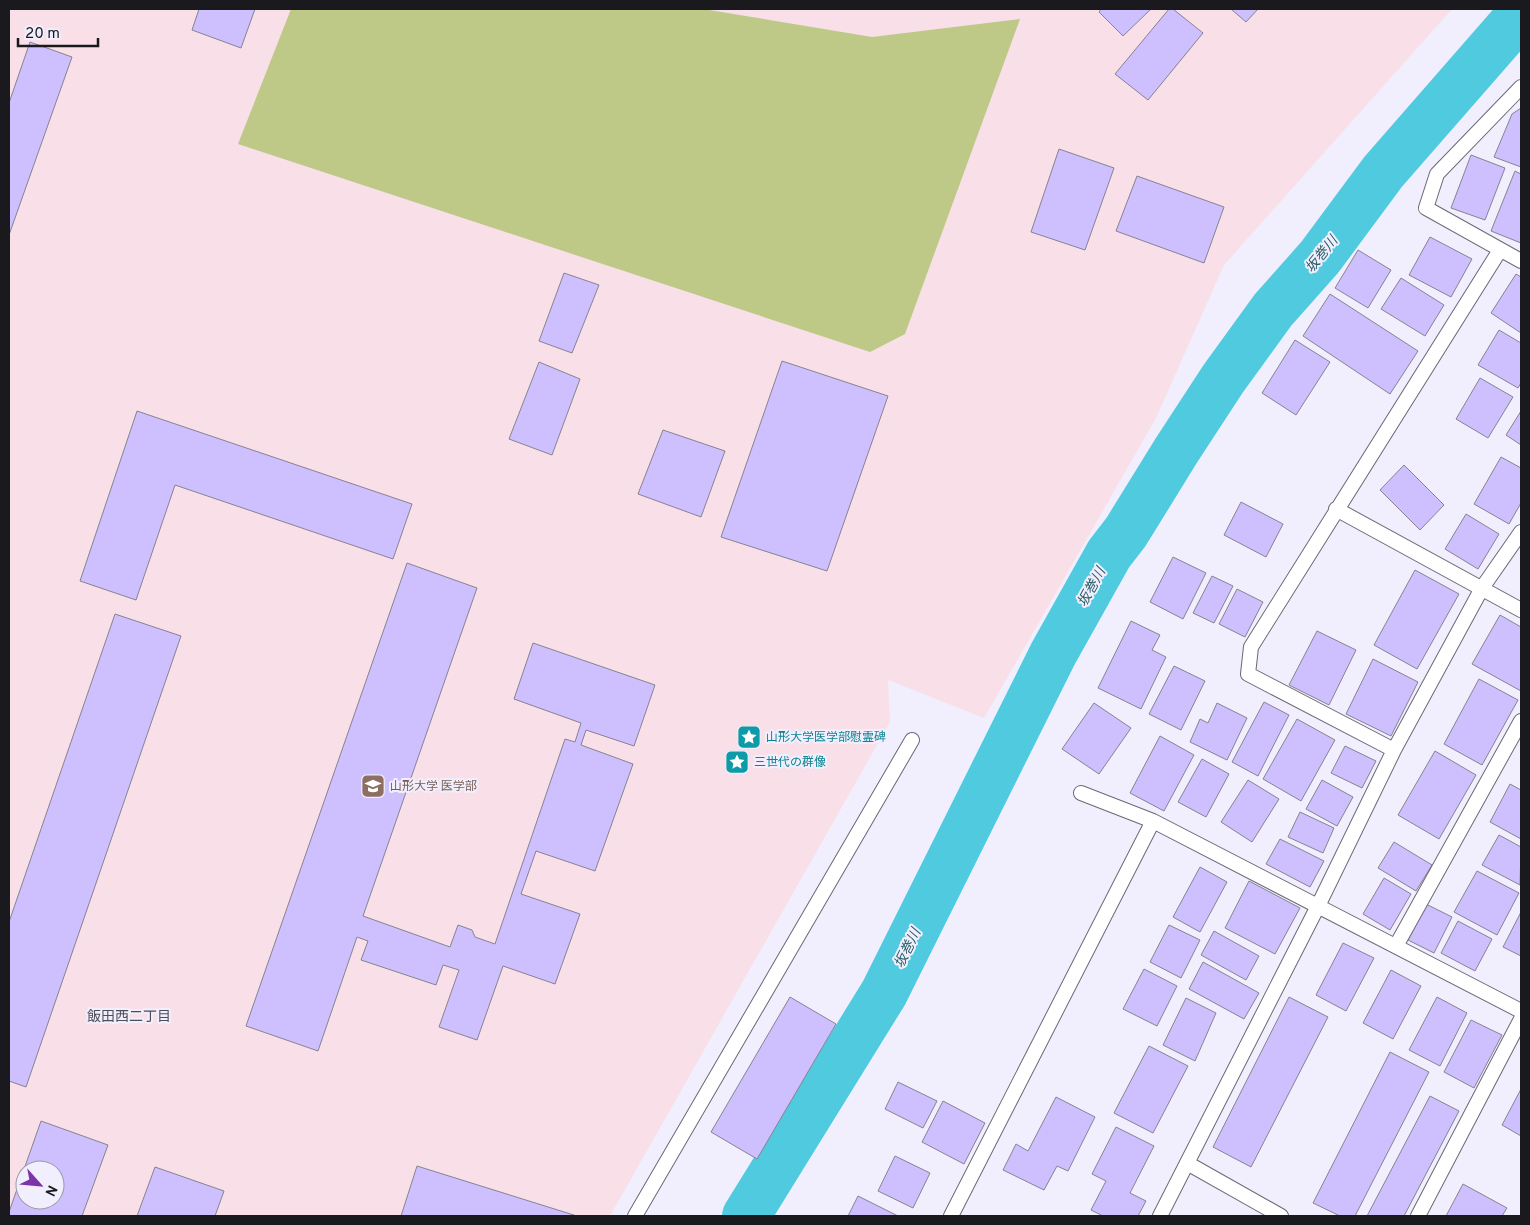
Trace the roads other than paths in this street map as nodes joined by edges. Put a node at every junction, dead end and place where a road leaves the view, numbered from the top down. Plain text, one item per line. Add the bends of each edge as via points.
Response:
1 (1521, 87) edge
2 (1500, 250) junction
3 (1521, 261) edge
4 (1336, 509) junction
5 (1521, 532) edge
6 (1482, 588) junction
7 (1521, 610) edge
8 (1521, 721) edge
9 (912, 740) dead end
10 (1394, 750) junction
11 (1081, 793) dead end
12 (1154, 821) junction
13 (1318, 906) junction
14 (1396, 946) junction
15 (1521, 1011) edge
16 (1521, 1019) edge
17 (1187, 1163) junction
18 (635, 1216) edge
19 (951, 1216) edge
20 (1160, 1216) edge
21 (1281, 1216) edge
22 (1418, 1216) edge

1 - 2 lane via 1437,174 1426,208
2 - 3 lane
2 - 4 lane
4 - 6 lane
4 - 10 lane via 1251,647 1248,674
5 - 6 lane
6 - 7 lane
6 - 10 lane
8 - 14 lane
9 - 18 lane
10 - 13 lane
11 - 12 lane
12 - 13 lane
12 - 19 lane
13 - 14 lane
13 - 17 lane
14 - 15 lane
16 - 22 lane
17 - 20 lane
17 - 21 lane

